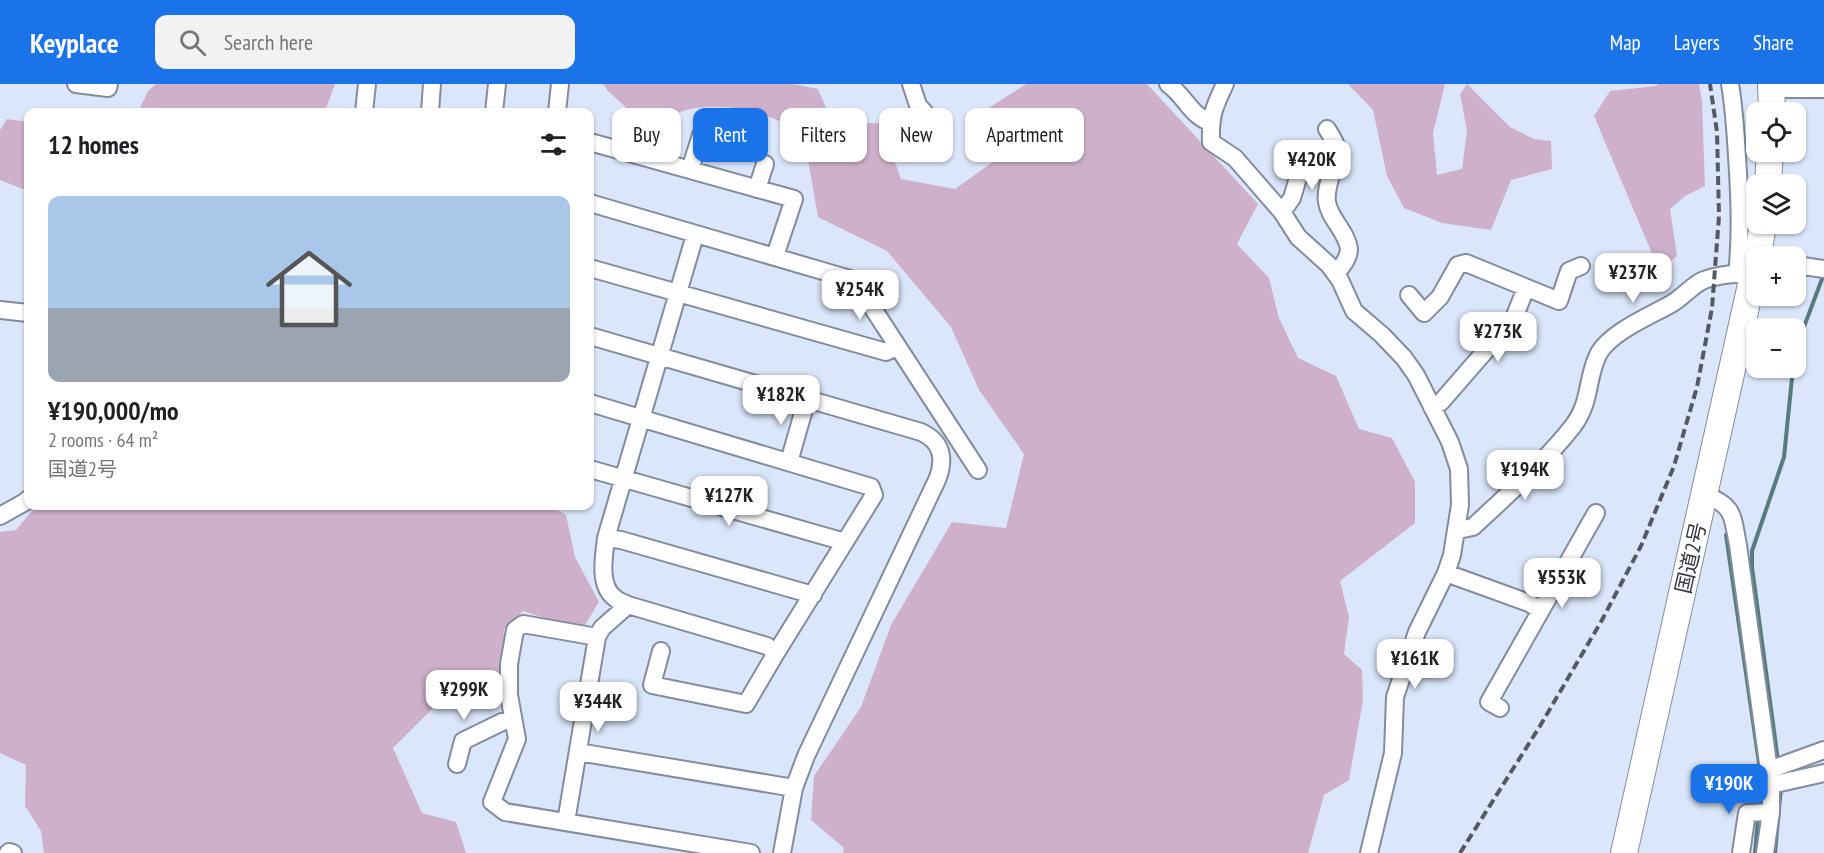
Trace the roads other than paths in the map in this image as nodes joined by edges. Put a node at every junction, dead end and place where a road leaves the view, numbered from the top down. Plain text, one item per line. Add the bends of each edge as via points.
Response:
1 (76, 84) edge
2 (109, 84) edge
3 (367, 84) edge
4 (432, 84) edge
5 (497, 84) edge
6 (560, 84) edge
7 (910, 84) edge
8 (1168, 84) edge
9 (1226, 84) edge
10 (1730, 84) edge
11 (1824, 89) edge
12 (1772, 96) edge
13 (364, 108) edge
14 (430, 108) edge
15 (494, 108) edge
16 (557, 108) edge
17 (921, 108) edge
18 (1210, 122) junction
19 (1327, 129) dead end
20 (594, 143) edge
21 (1306, 151) dead end
22 (693, 160) edge
23 (765, 164) dead end
24 (690, 170) junction
25 (757, 189) junction
26 (594, 204) edge
27 (1282, 212) junction
28 (695, 235) junction
29 (775, 256) junction
30 (1746, 265) edge
31 (1581, 266) dead end
32 (1806, 266) edge
33 (1824, 268) edge
34 (594, 269) edge
35 (1746, 273) edge
36 (1336, 274) junction
37 (1746, 287) edge
38 (1526, 288) junction
39 (678, 294) junction
40 (1409, 295) dead end
41 (0, 310) edge
42 (24, 313) edge
43 (594, 337) edge
44 (897, 347) junction
45 (660, 356) junction
46 (807, 399) junction
47 (594, 404) edge
48 (1432, 407) junction
49 (642, 418) junction
50 (953, 433) junction
51 (936, 444) junction
52 (789, 462) junction
53 (594, 470) edge
54 (978, 470) dead end
55 (623, 479) junction
56 (1705, 495) junction
57 (24, 503) edge
58 (1596, 513) dead end
59 (0, 516) edge
60 (1457, 528) junction
61 (606, 538) junction
62 (845, 542) junction
63 (1446, 573) junction
64 (813, 595) junction
65 (628, 605) junction
66 (1541, 610) junction
67 (597, 637) junction
68 (661, 651) dead end
69 (776, 653) junction
70 (1500, 708) dead end
71 (513, 719) junction
72 (1824, 750) edge
73 (578, 752) junction
74 (457, 764) dead end
75 (1824, 773) edge
76 (1770, 778) junction
77 (794, 788) junction
78 (1763, 812) junction
79 (566, 822) junction
80 (8, 853) edge
81 (13, 853) edge
82 (751, 853) edge
83 (782, 853) edge
84 (1369, 853) edge
85 (1624, 853) edge
86 (1741, 853) edge
87 (1765, 853) edge

1 - 2 street via 108,88
3 - 13 street
4 - 14 street
5 - 15 street
6 - 16 street
7 - 17 street
8 - 18 street via 1201,119
9 - 18 street
10 - 30 street via 1740,250
11 - 12 street via 1780,89
18 - 27 street via 1211,142 1235,158
19 - 36 street via 1336,146 1336,157 1326,191 1327,205 1349,249
20 - 24 street
21 - 27 street via 1292,198
22 - 24 street
23 - 25 street
24 - 25 street
25 - 29 street via 794,199
26 - 28 street
27 - 36 street via 1298,237
28 - 29 street
28 - 39 street
29 - 44 street via 850,279
31 - 38 street via 1569,271 1559,301
32 - 33 street
34 - 39 street
35 - 60 street via 1702,280 1672,304 1615,337 1600,351 1583,411 1573,425 1473,527
36 - 48 street via 1354,311 1404,358
37 - 56 highway, 国道2号
38 - 40 street via 1466,263 1458,265 1440,297 1424,313
38 - 48 street via 1514,318 1441,402
39 - 44 street via 885,352
39 - 45 street
41 - 42 street
43 - 45 street
44 - 50 street
45 - 46 street
45 - 49 street
46 - 51 street via 921,432
46 - 52 street
47 - 49 street
48 - 60 street via 1459,468
49 - 52 street
49 - 55 street
50 - 51 street
50 - 54 street
51 - 77 street via 942,467 937,480
52 - 62 street via 871,487 874,495
53 - 55 street
55 - 61 street
55 - 62 street
56 - 76 street via 1721,501 1732,513
56 - 85 highway, 国道2号
57 - 59 street
58 - 66 street
60 - 63 street
61 - 64 street
61 - 65 street via 605,586 615,599
62 - 64 street
63 - 66 street
63 - 84 street via 1417,632 1395,697 1393,753
64 - 69 street
65 - 67 street
65 - 69 street via 767,646
66 - 70 street via 1488,702
67 - 71 street via 523,624 515,630 509,664
67 - 73 street
68 - 69 street via 652,685 746,704
71 - 74 street via 463,741
71 - 79 street via 517,740 492,802 506,812
72 - 76 street
73 - 77 street
73 - 79 street
75 - 76 street
76 - 78 street
77 - 83 street
78 - 86 street via 1747,813
78 - 87 street
79 - 82 street
80 - 81 street

